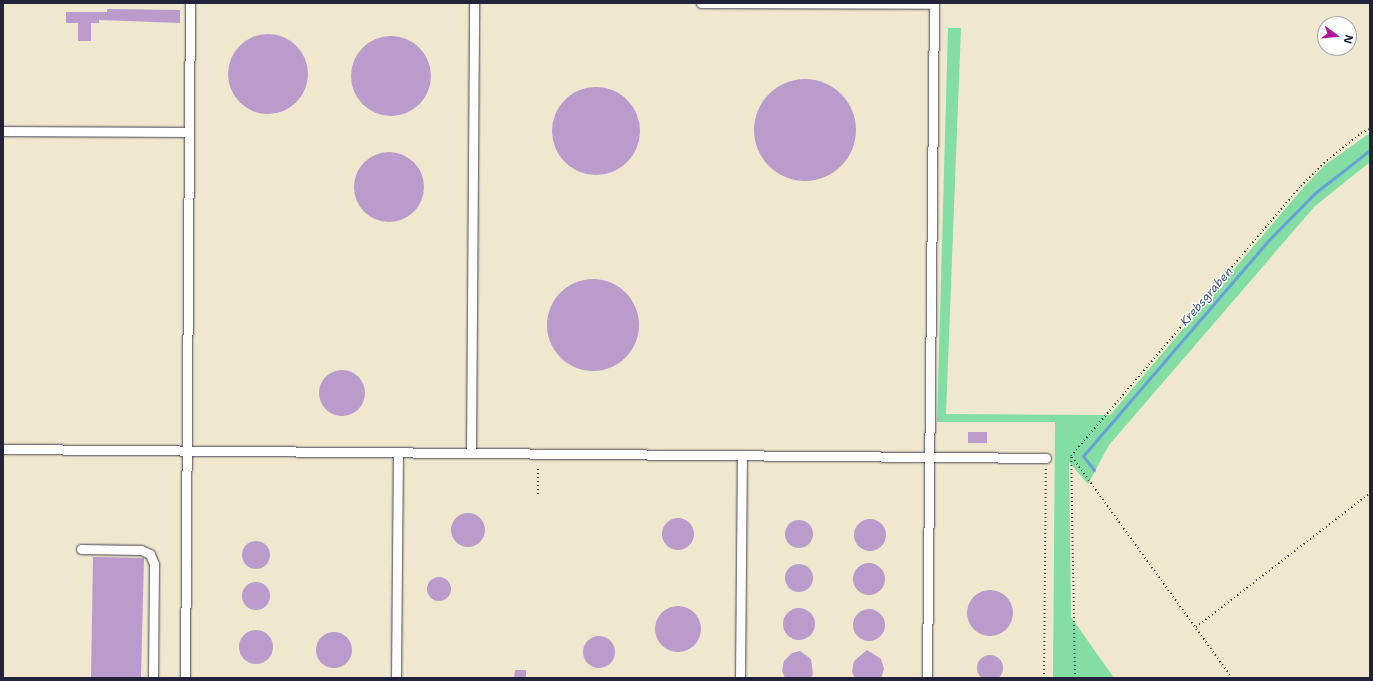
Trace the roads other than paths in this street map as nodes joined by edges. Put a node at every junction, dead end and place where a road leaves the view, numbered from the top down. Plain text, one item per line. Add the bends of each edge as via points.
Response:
1 (190, 3) edge
2 (474, 3) edge
3 (701, 3) edge
4 (3, 131) edge
5 (189, 132) junction
6 (3, 449) edge
7 (188, 450) junction
8 (398, 452) junction
9 (471, 453) junction
10 (742, 455) junction
11 (929, 457) junction
12 (1046, 458) road end
13 (82, 550) dead end
14 (152, 678) edge
15 (185, 678) edge
16 (396, 678) edge
17 (740, 678) edge
18 (927, 678) edge

1 - 5 street
2 - 9 street
3 - 11 street via 934,4
4 - 5 street
5 - 7 street
6 - 7 street
7 - 8 street
7 - 15 street
8 - 9 street
8 - 16 street
9 - 10 street
10 - 11 street
10 - 17 street
11 - 12 street
11 - 18 street
13 - 14 street via 141,550 150,554 154,564

